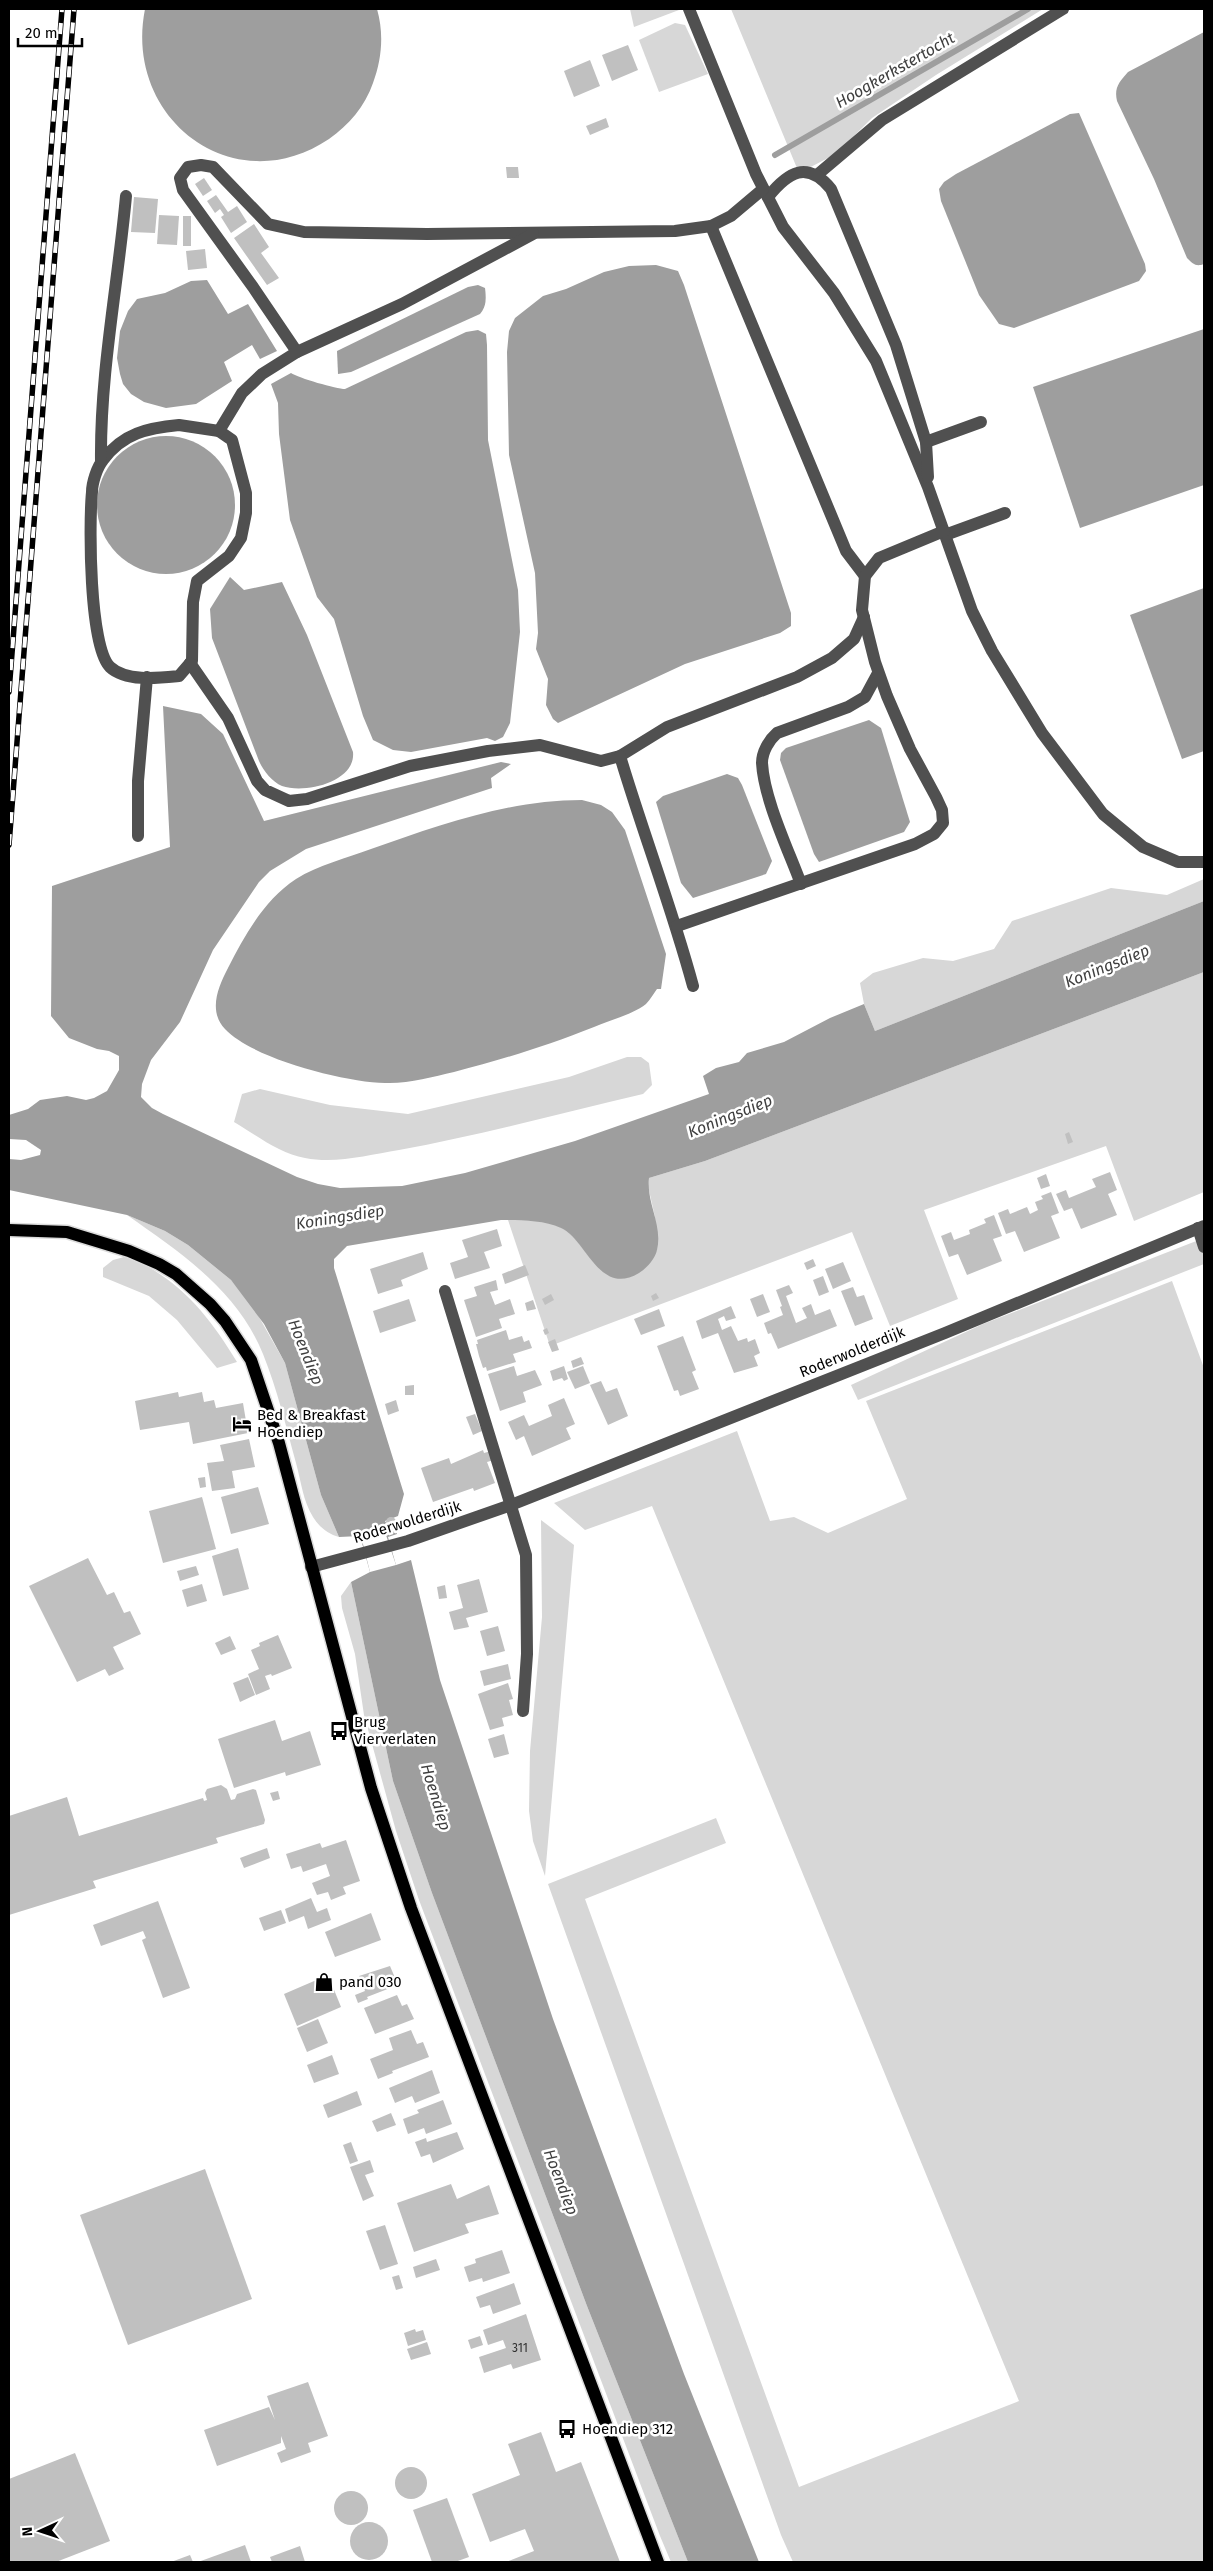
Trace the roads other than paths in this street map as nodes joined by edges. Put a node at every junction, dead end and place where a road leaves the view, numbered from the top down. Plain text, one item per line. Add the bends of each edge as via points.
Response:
1 (690, 9) edge
2 (1063, 9) edge
3 (817, 175) junction
4 (766, 193) junction
5 (126, 196) dead end
6 (711, 226) junction
7 (535, 233) junction
8 (297, 352) junction
9 (981, 422) dead end
10 (219, 431) junction
11 (926, 442) junction
12 (102, 461) junction
13 (928, 487) junction
14 (1005, 513) dead end
15 (944, 533) junction
16 (865, 576) junction
17 (864, 617) junction
18 (190, 663) junction
19 (878, 673) junction
20 (147, 677) junction
21 (620, 756) junction
22 (138, 836) dead end
23 (1204, 862) edge
24 (800, 884) junction
25 (677, 926) junction
26 (693, 986) dead end
27 (1201, 1227) edge
28 (9, 1230) edge
29 (1204, 1246) edge
30 (445, 1291) dead end
31 (511, 1505) junction
32 (311, 1567) junction
33 (523, 1711) dead end
34 (658, 2562) edge

1 - 4 street
2 - 3 street via 882,120
3 - 4 street via 808,172 792,174
3 - 11 street via 831,189 896,345
4 - 6 street
4 - 13 street via 783,227 834,292 876,361
5 - 12 street via 119,272 108,339 101,424
6 - 7 street via 675,231
6 - 16 street via 846,551
7 - 8 street via 402,304
7 - 8 street via 304,232 268,224 213,167 188,167 180,178 183,190
8 - 10 street via 262,374 242,393
9 - 11 street
10 - 12 street via 179,425 148,428 120,442
10 - 18 street via 232,440 246,493 246,513 241,538 230,556 197,581
11 - 13 street
12 - 20 street via 92,490 97,637 105,661 111,668 130,676
13 - 15 street
14 - 15 street
15 - 16 street via 879,558
15 - 23 street via 972,611 992,651 1042,733 1103,814 1143,847 1178,862
16 - 17 street
17 - 19 street
17 - 21 street via 854,639 832,658 797,677 667,728
18 - 20 street via 179,676
18 - 21 street via 228,718 257,780 265,790 288,801 307,799 410,766 488,751 540,745 601,761
19 - 24 street via 865,697 848,707 777,733 769,741 762,761 768,792
19 - 24 street via 910,749 939,803 943,823 934,834 916,844
20 - 22 street via 138,781
21 - 25 street
24 - 25 street
25 - 26 street
27 - 29 street
27 - 31 street, Roderwolderdijk via 945,1333
28 - 32 main road via 67,1232 129,1251 176,1274 210,1304 251,1360 261,1384
30 - 31 street
31 - 32 street, Roderwolderdijk via 408,1541
31 - 33 street via 526,1555 528,1654
32 - 34 main road via 371,1788 411,1908

